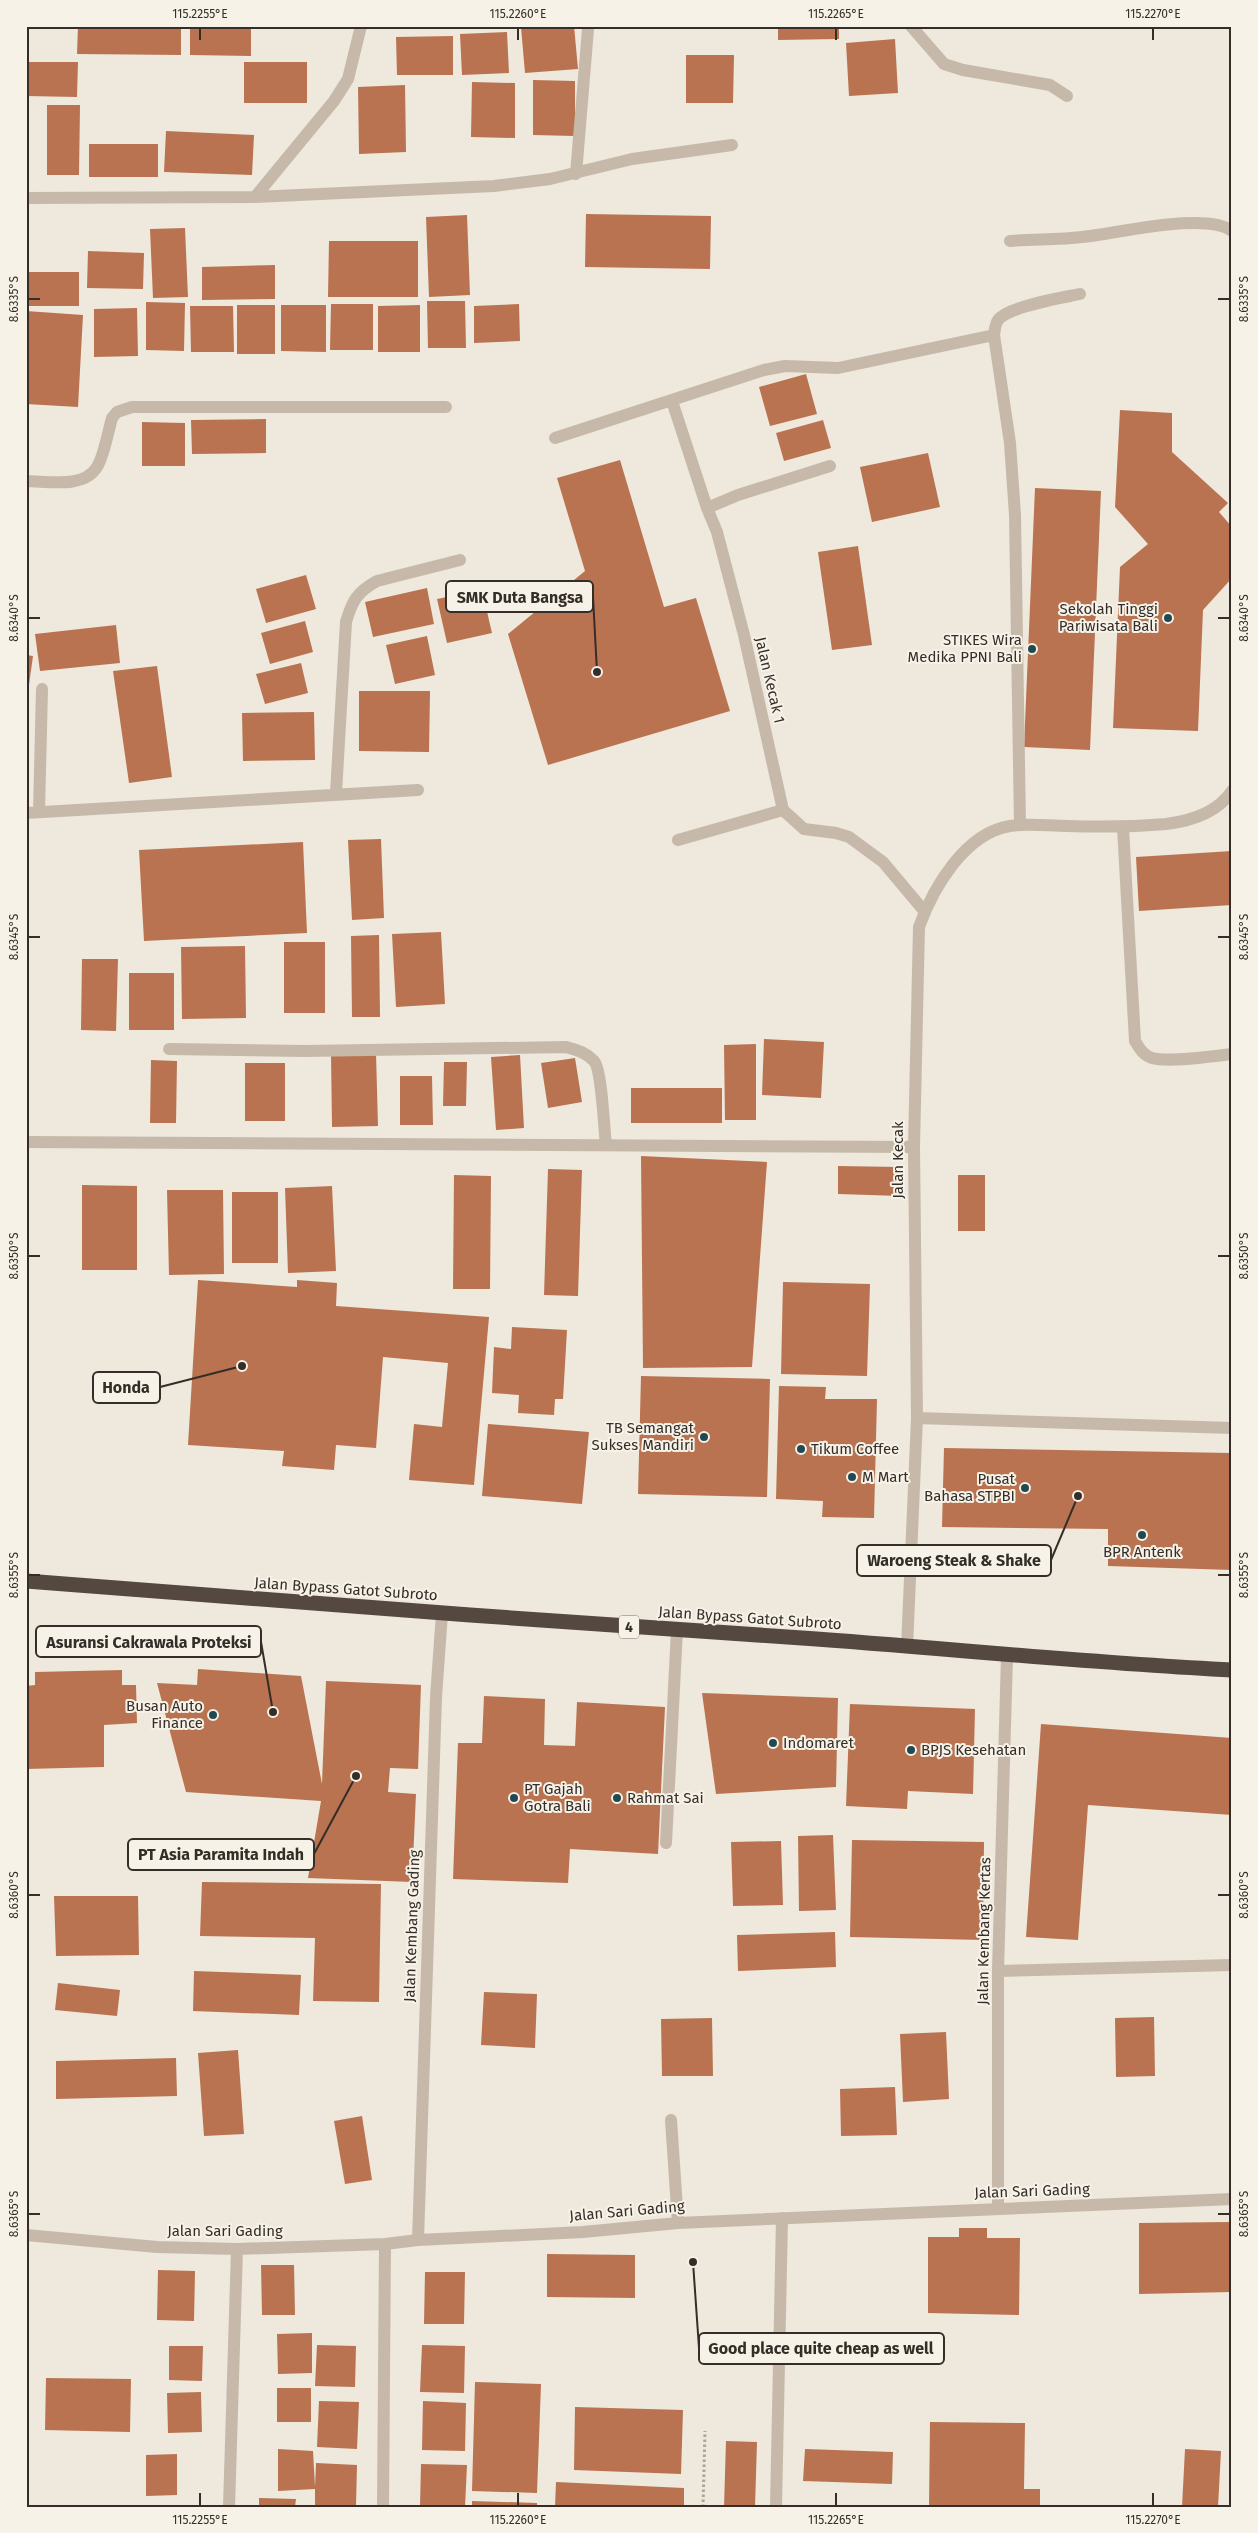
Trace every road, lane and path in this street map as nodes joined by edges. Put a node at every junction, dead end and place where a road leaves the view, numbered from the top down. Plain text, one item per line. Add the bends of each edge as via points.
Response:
1 (361, 26) edge
2 (911, 26) edge
3 (588, 29) dead end
4 (1067, 96) dead end
5 (732, 145) dead end
6 (576, 174) junction
7 (255, 196) junction
8 (26, 198) edge
9 (1232, 231) edge
10 (1010, 240) dead end
11 (1080, 294) dead end
12 (994, 335) junction
13 (672, 401) junction
14 (446, 407) dead end
15 (556, 438) dead end
16 (830, 466) dead end
17 (26, 481) edge
18 (707, 508) junction
19 (460, 560) dead end
20 (42, 689) dead end
21 (418, 790) dead end
22 (1232, 792) edge
23 (336, 793) junction
24 (783, 810) junction
25 (33, 812) edge
26 (1020, 825) junction
27 (1123, 828) junction
28 (678, 840) dead end
29 (925, 912) junction
30 (169, 1049) dead end
31 (1232, 1054) edge
32 (26, 1142) edge
33 (606, 1145) junction
34 (914, 1147) junction
35 (917, 1418) junction
36 (1232, 1428) edge
37 (26, 1581) edge
38 (442, 1613) junction
39 (677, 1630) junction
40 (907, 1648) junction
41 (1007, 1656) junction
42 (1232, 1670) edge
43 (666, 1844) dead end
44 (1232, 1965) edge
45 (998, 1971) junction
46 (671, 2120) dead end
47 (1232, 2199) edge
48 (998, 2208) junction
49 (782, 2218) junction
50 (678, 2223) junction
51 (26, 2234) edge
52 (418, 2240) junction
53 (385, 2244) junction
54 (237, 2250) junction
55 (705, 2431) dead end
56 (229, 2507) edge
57 (383, 2507) edge
58 (703, 2507) edge
59 (776, 2507) edge

1 - 7 street via 348,79 334,101
2 - 4 street via 944,64 1050,85
3 - 6 street
5 - 6 street via 632,159
6 - 7 street via 494,186
7 - 8 street
9 - 10 street via 1225,226 1185,223 1082,237
11 - 12 street via 1009,313 998,320
12 - 13 street via 838,368 785,366 742,376
12 - 26 street via 1010,443 1015,515
13 - 15 street
13 - 18 street, Jalan Kecak 1
14 - 17 street via 132,407 117,412 112,418 97,467 85,478
16 - 18 street
18 - 24 street, Jalan Kecak 1 via 717,532 744,635
19 - 23 street via 377,581 352,601 346,622
20 - 25 street
21 - 23 street
22 - 27 street, Jalan Kecak via 1210,811 1181,822
23 - 25 street
24 - 28 street
24 - 29 street via 804,829 849,837 883,862
26 - 27 street, Jalan Kecak
26 - 29 street, Jalan Kecak via 980,837 944,877
27 - 31 street via 1136,1041 1142,1052 1153,1058
29 - 34 street, Jalan Kecak via 920,927
30 - 33 street via 305,1051 566,1047 585,1053 596,1062
32 - 33 street
33 - 34 street
34 - 35 street, Jalan Kecak
35 - 36 street
35 - 40 street, Jalan Kecak
37 - 38 highway, Jalan Bypass Gatot Subroto / 4
38 - 39 highway, Jalan Bypass Gatot Subroto / 4
38 - 52 street, Jalan Kembang Gading via 436,1697
39 - 40 highway, Jalan Bypass Gatot Subroto / 4
39 - 43 street
40 - 41 highway, Jalan Bypass Gatot Subroto / 4
41 - 42 highway, Jalan Bypass Gatot Subroto / 4
41 - 45 street, Jalan Kembang Kertas
44 - 45 street
45 - 48 street, Jalan Kembang Kertas
46 - 50 street
47 - 48 street, Jalan Sari Gading
48 - 49 street, Jalan Sari Gading
49 - 50 street, Jalan Sari Gading
49 - 59 street
50 - 52 street, Jalan Sari Gading via 583,2232
51 - 54 street, Jalan Sari Gading via 156,2247
52 - 53 street, Jalan Sari Gading
53 - 54 street, Jalan Sari Gading
53 - 57 street
54 - 56 street
55 - 58 path

